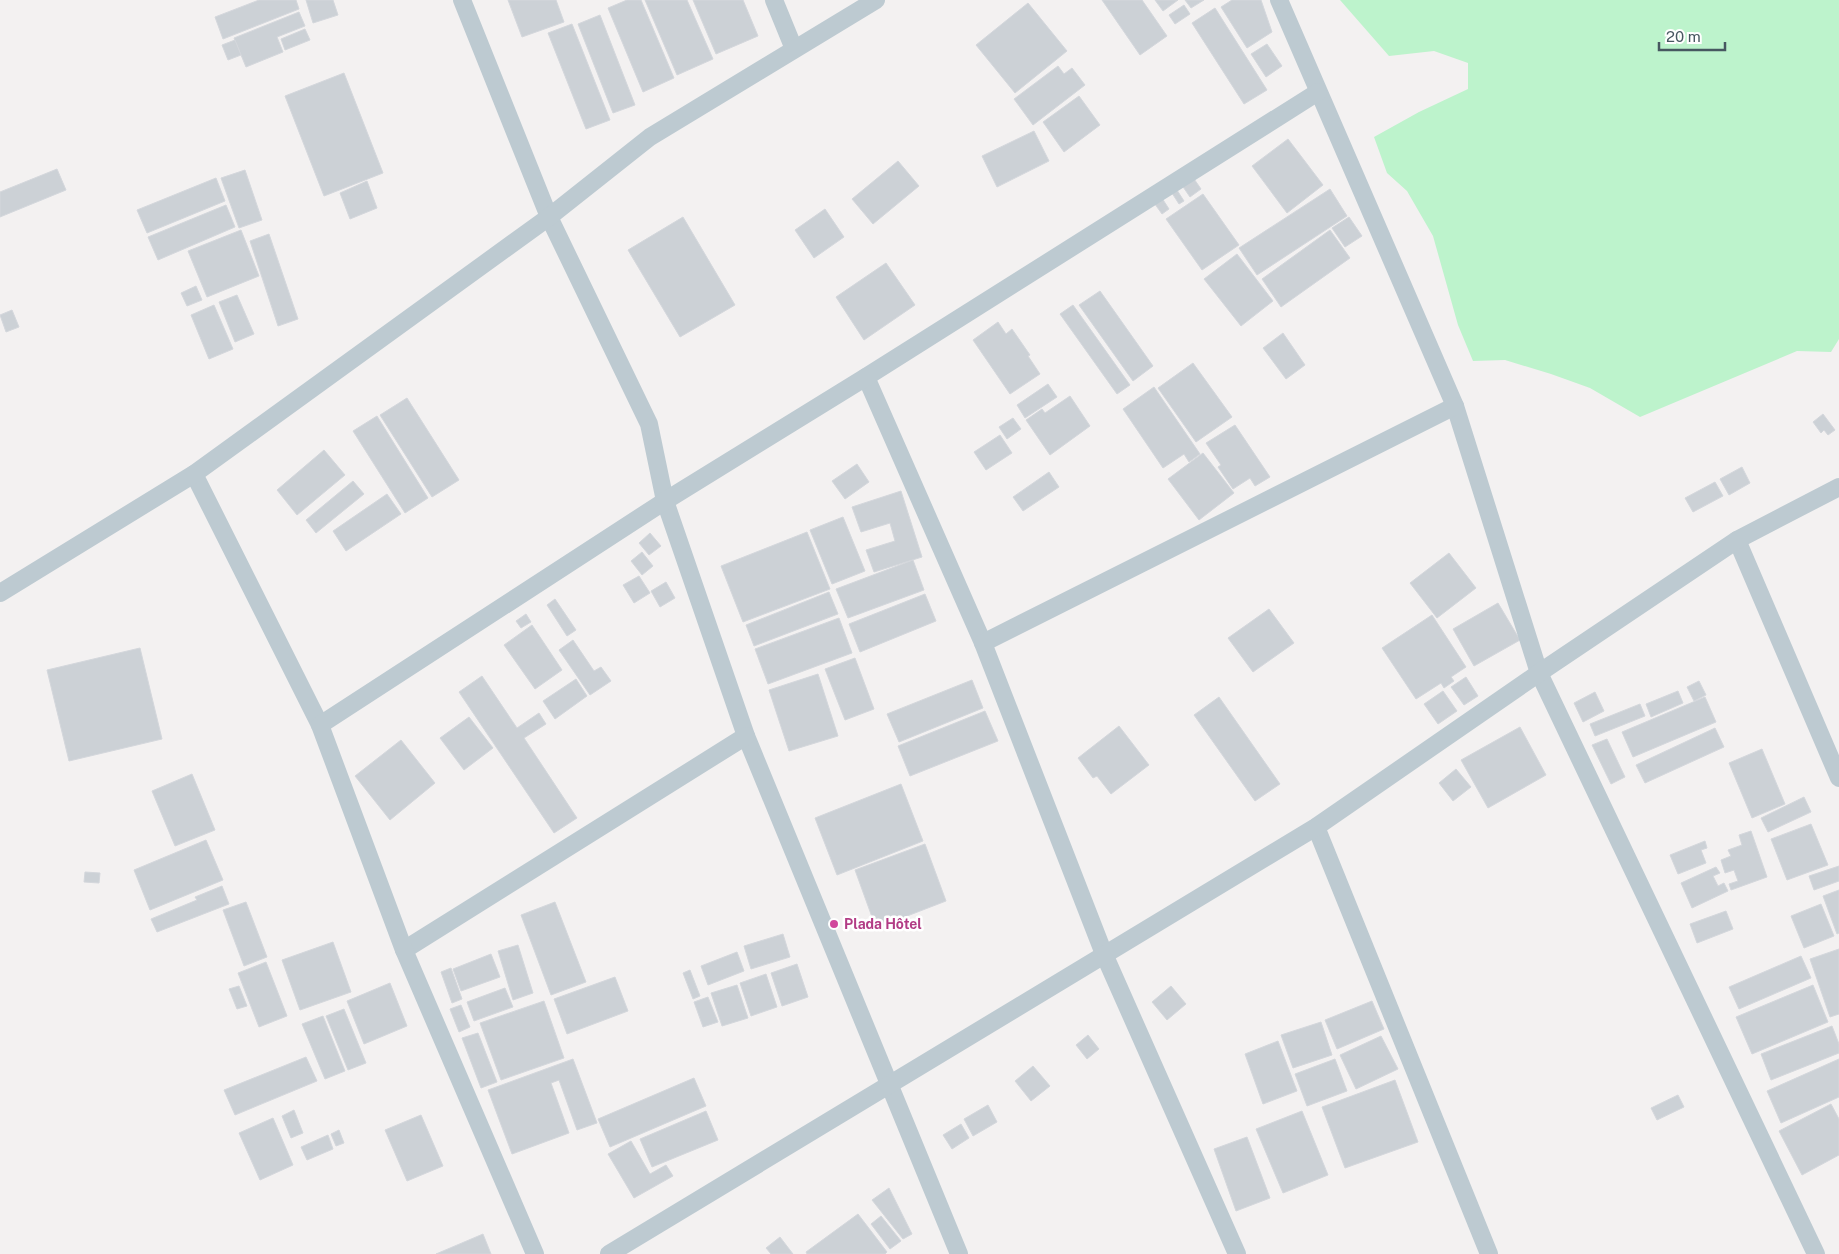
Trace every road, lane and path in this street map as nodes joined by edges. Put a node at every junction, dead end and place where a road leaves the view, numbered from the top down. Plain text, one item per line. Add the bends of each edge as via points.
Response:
1 (462, 0) edge
2 (774, 0) edge
3 (876, 0) edge
4 (1279, 0) edge
5 (794, 49) junction
6 (1318, 92) junction
7 (550, 217) junction
8 (866, 377) junction
9 (1454, 406) junction
10 (194, 474) junction
11 (1839, 487) edge
12 (665, 501) junction
13 (1738, 540) junction
14 (0, 593) edge
15 (983, 643) junction
16 (1539, 673) junction
17 (320, 725) junction
18 (746, 736) junction
19 (1839, 778) edge
20 (1316, 827) junction
21 (404, 950) junction
22 (1104, 954) junction
23 (890, 1084) junction
24 (535, 1254) edge
25 (609, 1254) edge
26 (959, 1254) edge
27 (1237, 1254) edge
28 (1489, 1254) edge
29 (1816, 1254) edge

1 - 7 street
2 - 5 street
3 - 5 street
4 - 6 street
5 - 7 street via 650,137
6 - 8 street
6 - 9 street
7 - 10 street
7 - 12 street via 649,424
8 - 12 street
8 - 15 street
9 - 15 street
9 - 16 street
10 - 14 street
10 - 17 street
11 - 13 street
12 - 17 street
12 - 18 street
13 - 16 street
13 - 19 street
15 - 22 street
16 - 20 street
16 - 29 street
17 - 21 street
18 - 21 street
18 - 23 street
20 - 22 street
20 - 28 street
21 - 24 street
22 - 23 street
22 - 27 street
23 - 25 street
23 - 26 street

